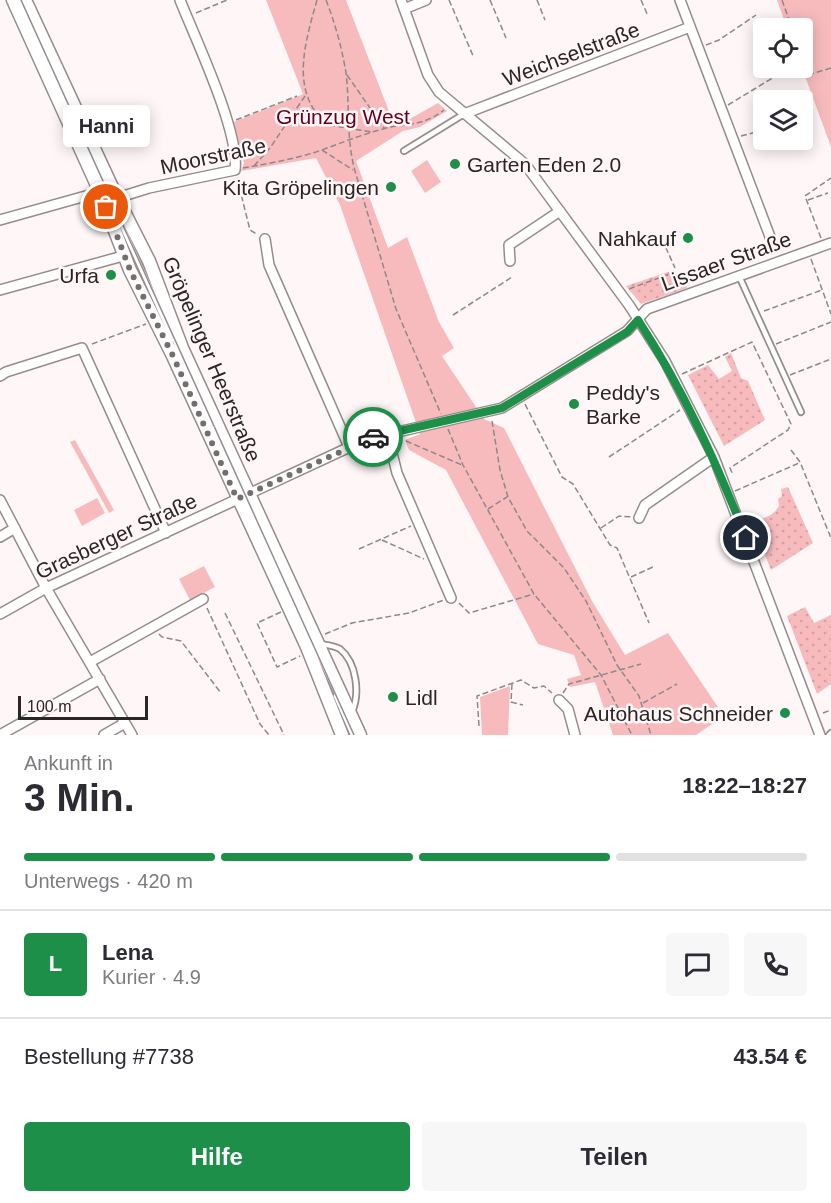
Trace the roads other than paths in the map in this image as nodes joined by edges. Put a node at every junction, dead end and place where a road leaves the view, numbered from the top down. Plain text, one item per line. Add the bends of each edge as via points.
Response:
1 (13, 0) edge
2 (19, 0) edge
3 (25, 0) edge
4 (180, 0) edge
5 (426, 0) edge
6 (680, 0) edge
7 (402, 4) edge
8 (690, 27) junction
9 (464, 114) junction
10 (404, 151) dead end
11 (100, 192) junction
12 (117, 198) junction
13 (560, 211) junction
14 (0, 220) edge
15 (133, 231) junction
16 (266, 239) road end
17 (772, 242) dead end
18 (831, 243) edge
19 (128, 252) junction
20 (510, 261) dead end
21 (739, 276) junction
22 (0, 290) edge
23 (638, 320) junction
24 (172, 338) junction
25 (182, 348) junction
26 (0, 376) edge
27 (801, 412) dead end
28 (445, 422) joint
29 (387, 433) junction
30 (349, 447) junction
31 (714, 457) junction
32 (244, 496) junction
33 (0, 500) edge
34 (639, 518) road end
35 (15, 528) junction
36 (166, 533) junction
37 (0, 537) edge
38 (46, 588) junction
39 (451, 598) road end
40 (203, 599) road end
41 (0, 614) edge
42 (314, 644) junction
43 (90, 662) junction
44 (100, 680) junction
45 (559, 700) road end
46 (351, 714) junction
47 (125, 723) junction
48 (0, 735) edge
49 (104, 735) edge
50 (132, 735) edge
51 (342, 735) edge
52 (352, 735) edge
53 (360, 735) edge
54 (575, 735) edge
55 (820, 735) edge

1 - 11 main road, Gröpelinger Heerstraße
2 - 19 lane
3 - 12 main road, Gröpelinger Heerstraße
4 - 12 street, Moorstraße via 227,124 235,170
5 - 7 street
6 - 8 street
7 - 9 street via 428,75 439,92
8 - 9 street, Weichselstraße
8 - 17 street
9 - 10 lane
9 - 13 street via 525,164
11 - 14 street
11 - 19 main road, Gröpelinger Heerstraße
12 - 15 main road, Gröpelinger Heerstraße
13 - 20 street via 509,245
13 - 23 street
15 - 19 lane
15 - 25 main road, Gröpelinger Heerstraße via 160,286
16 - 30 street via 269,264
18 - 21 street, Lissaer Straße
19 - 22 street
19 - 24 lane
19 - 32 main road, Gröpelinger Heerstraße via 155,321
21 - 23 street, Lissaer Straße via 647,309
21 - 27 lane
23 - 28 street, Lissaer Straße via 627,332 522,398 491,412
23 - 31 street via 674,378
24 - 25 lane
24 - 32 lane
25 - 32 main road, Gröpelinger Heerstraße
26 - 36 street via 82,348
28 - 29 street, Grasberger Straße
29 - 30 street, Grasberger Straße
29 - 39 street via 397,473
30 - 32 street, Grasberger Straße
31 - 34 street via 645,504
31 - 55 street
32 - 36 street, Grasberger Straße
32 - 42 main road, Gröpelinger Heerstraße
32 - 42 main road, Gröpelinger Heerstraße via 289,608
32 - 52 lane
33 - 35 street
35 - 37 street
35 - 38 street
36 - 38 street, Grasberger Straße
38 - 41 street, Grasberger Straße
38 - 43 street
40 - 43 street
42 - 46 main road, Gröpelinger Heerstraße
42 - 46 lane via 340,649 351,665 357,702
42 - 51 main road, Gröpelinger Heerstraße
43 - 44 street
44 - 47 street
44 - 48 street
45 - 54 street via 568,709
46 - 53 main road, Gröpelinger Heerstraße
47 - 49 street
47 - 50 street

